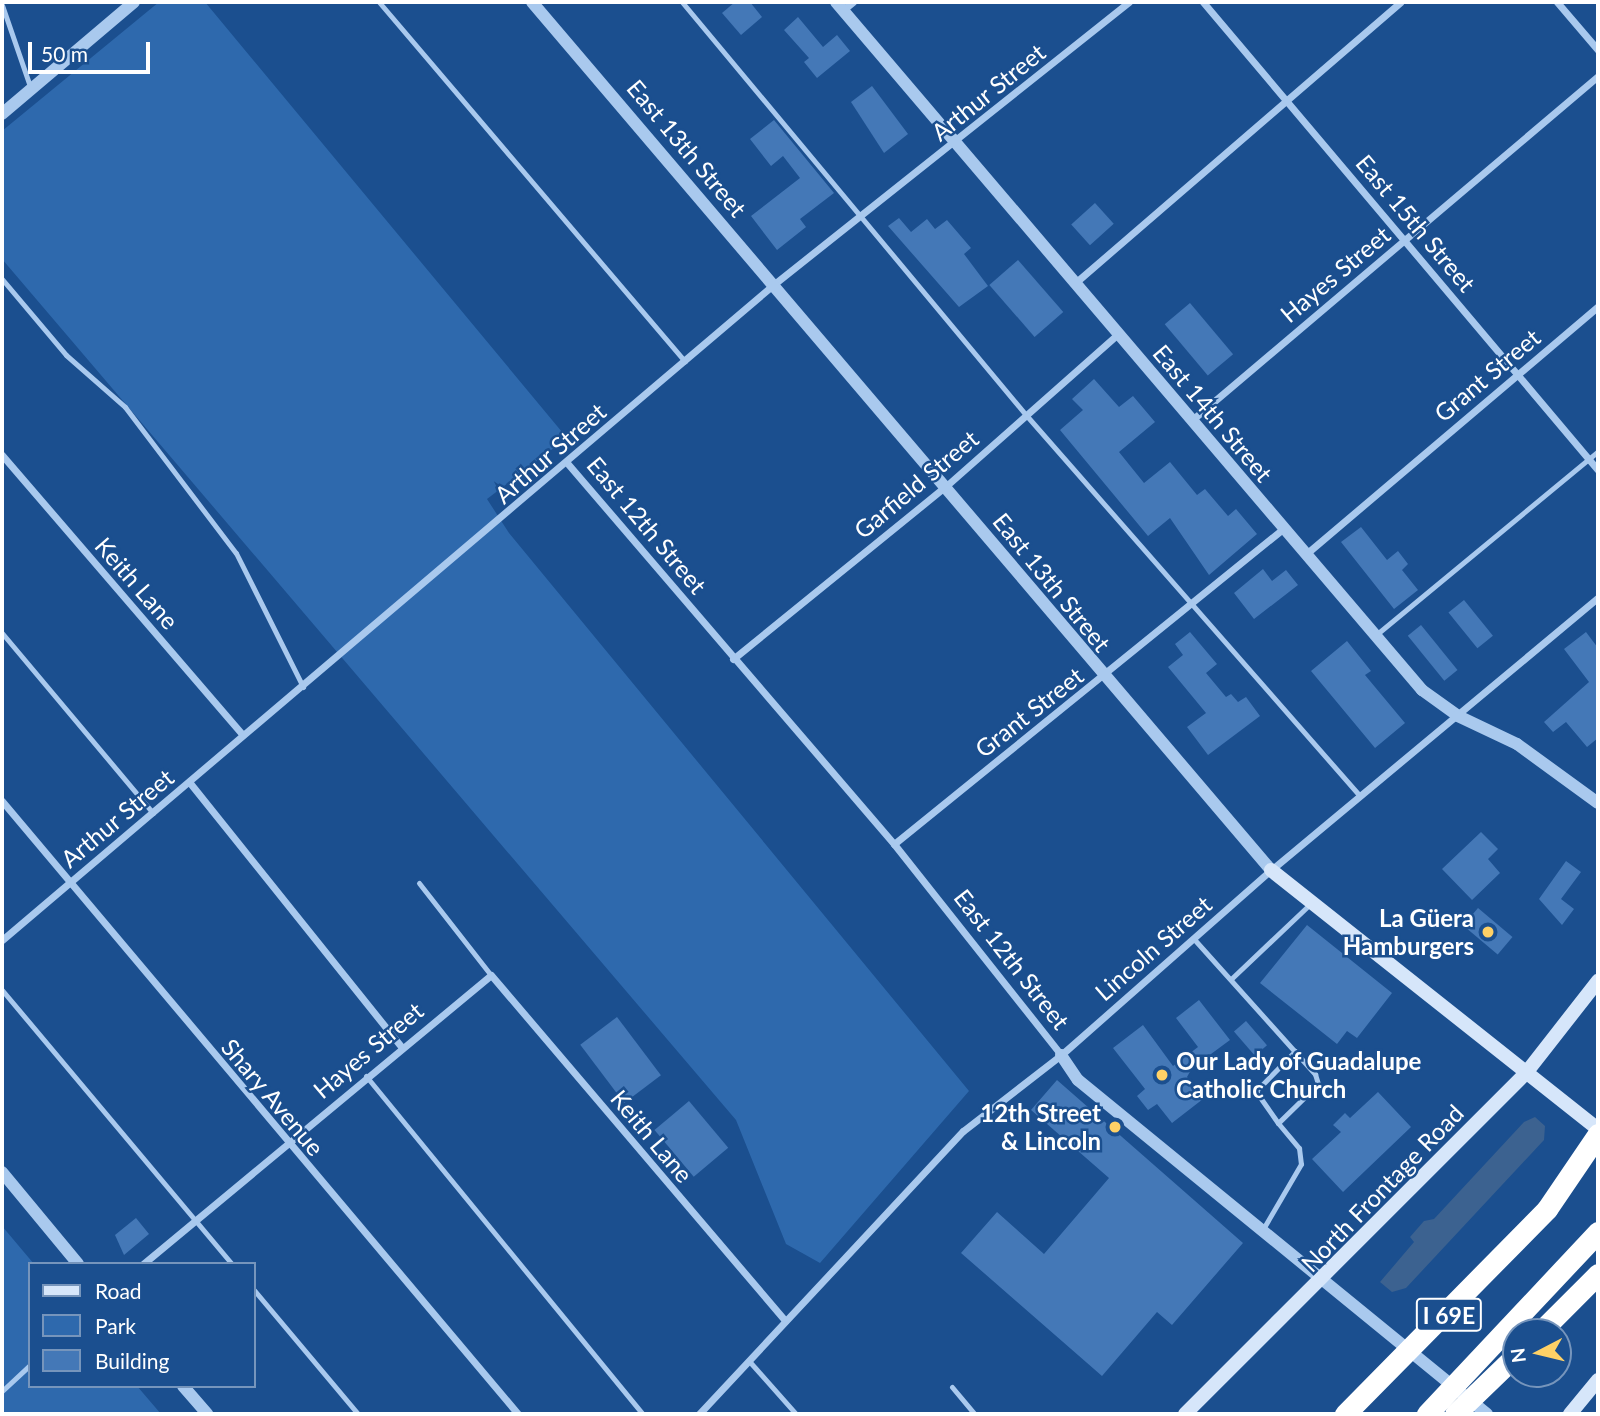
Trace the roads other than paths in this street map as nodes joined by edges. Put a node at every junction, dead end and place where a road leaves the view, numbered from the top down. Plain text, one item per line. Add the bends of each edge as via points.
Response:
1 (134, 2) edge
2 (379, 2) edge
3 (532, 2) edge
4 (682, 2) edge
5 (1129, 2) edge
6 (1203, 2) edge
7 (1401, 2) edge
8 (1558, 2) edge
9 (844, 4) edge
10 (2, 5) edge
11 (1598, 50) edge
12 (1598, 75) edge
13 (31, 89) junction
14 (1286, 100) junction
15 (2, 114) edge
16 (956, 143) junction
17 (859, 214) junction
18 (1404, 240) junction
19 (2, 279) edge
20 (1075, 283) junction
21 (773, 285) junction
22 (1598, 306) edge
23 (1118, 334) junction
24 (685, 362) junction
25 (1518, 373) junction
26 (1026, 415) junction
27 (1192, 420) junction
28 (1598, 451) edge
29 (2, 455) edge
30 (1589, 459) junction
31 (568, 464) junction
32 (1598, 470) edge
33 (945, 487) junction
34 (1284, 528) junction
35 (1306, 554) junction
36 (1598, 598) edge
37 (1192, 605) junction
38 (2, 633) edge
39 (1375, 636) junction
40 (733, 659) junction
41 (1103, 679) junction
42 (303, 687) junction
43 (1458, 716) junction
44 (243, 735) junction
45 (190, 783) junction
46 (1360, 796) junction
47 (2, 801) edge
48 (1598, 803) edge
49 (153, 814) junction
50 (894, 844) junction
51 (1271, 870) junction
52 (70, 882) junction
53 (419, 883) dead end
54 (1312, 903) junction
55 (1193, 938) junction
56 (2, 940) edge
57 (491, 975) junction
58 (1231, 979) junction
59 (1598, 981) edge
60 (2, 990) edge
61 (401, 1045) junction
62 (1295, 1051) junction
63 (1061, 1055) junction
64 (1525, 1073) junction
65 (366, 1076) junction
66 (1278, 1123) junction
67 (1598, 1132) edge
68 (287, 1144) junction
69 (1598, 1149) edge
70 (2, 1172) edge
71 (1547, 1209) junction
72 (195, 1220) junction
73 (1263, 1229) junction
74 (1598, 1232) edge
75 (76, 1262) edge
76 (145, 1262) edge
77 (230, 1262) edge
78 (1598, 1274) edge
79 (1325, 1279) junction
80 (256, 1292) edge
81 (1554, 1318) edge
82 (785, 1321) junction
83 (748, 1361) junction
84 (28, 1367) edge
85 (1502, 1369) edge
86 (1598, 1380) edge
87 (952, 1387) dead end
88 (185, 1388) edge
89 (2, 1391) edge
90 (207, 1414) edge
91 (358, 1414) edge
92 (518, 1414) edge
93 (643, 1414) edge
94 (699, 1414) edge
95 (796, 1414) edge
96 (975, 1414) edge
97 (1185, 1414) edge
98 (1345, 1414) edge
99 (1427, 1414) edge
100 (1455, 1414) edge
101 (1487, 1414) edge
102 (1570, 1414) edge

1 - 13 street
2 - 24 lane
3 - 21 street, East 13th Street
4 - 17 lane
5 - 16 street, Arthur Street
6 - 14 street, East 15th Street
7 - 14 street
8 - 11 street
9 - 16 street, East 14th Street
10 - 13 lane
12 - 18 street, Hayes Street
13 - 15 street
14 - 18 street, East 15th Street
14 - 20 street
16 - 17 street, Arthur Street
16 - 20 street, East 14th Street
17 - 21 street, Arthur Street
17 - 26 lane
18 - 25 street, East 15th Street
18 - 27 street, Hayes Street
19 - 42 lane via 65,355 125,407 236,553
20 - 23 street, East 14th Street
21 - 24 street, Arthur Street
21 - 33 street, East 13th Street
22 - 25 street, Grant Street
23 - 26 street, Garfield Street
23 - 27 street, East 14th Street
24 - 31 street, Arthur Street
25 - 30 street, East 15th Street
25 - 35 street, Grant Street
26 - 33 street, Garfield Street
26 - 37 lane
27 - 34 street, East 14th Street
28 - 30 lane
29 - 44 street, Keith Lane
30 - 32 street, East 15th Street
30 - 39 lane
31 - 40 street, East 12th Street
31 - 42 street, Arthur Street
33 - 40 street, Garfield Street
33 - 41 street, East 13th Street
34 - 35 street, East 14th Street
34 - 37 street, Grant Street
35 - 39 street, East 14th Street
36 - 43 street, Lincoln Street
37 - 41 street, Grant Street
37 - 46 lane
38 - 49 lane
39 - 43 street, East 14th Street via 1422,690
40 - 50 street, East 12th Street
41 - 50 street, Grant Street
41 - 51 street, East 13th Street
42 - 44 street, Arthur Street
43 - 46 street, Lincoln Street
43 - 48 street, East 14th Street via 1517,744
44 - 45 street, Arthur Street
45 - 49 street, Arthur Street
45 - 61 street
46 - 51 street, Lincoln Street
47 - 52 street, Shary Avenue
49 - 52 street, Arthur Street
50 - 63 street, East 12th Street
51 - 54 main road, East 13th Street
51 - 55 street, Lincoln Street
52 - 56 street, Arthur Street
52 - 68 street, Shary Avenue
53 - 57 lane
54 - 58 lane
54 - 64 main road, East 13th Street
55 - 58 lane
55 - 63 street, Lincoln Street
57 - 61 street, Hayes Street
57 - 82 street, Keith Lane
58 - 62 lane
59 - 64 main road, North Frontage Road
60 - 72 lane
61 - 65 street, Hayes Street
62 - 66 lane via 1256,1091
62 - 66 lane via 1318,1084
63 - 73 street, East 12th Street via 1078,1080
63 - 82 street, Lincoln Street via 963,1130
64 - 67 main road, East 13th Street
64 - 79 main road, North Frontage Road
65 - 68 street, Hayes Street
65 - 93 lane
66 - 73 lane via 1298,1148 1301,1164
67 - 71 highway
68 - 72 street, Hayes Street
68 - 92 street, Shary Avenue
69 - 71 highway, I 69E
70 - 75 street
71 - 98 highway, I 69E, bridge
72 - 76 street, Hayes Street
72 - 77 lane
73 - 79 street, East 12th Street
74 - 99 highway, I 69E, bridge
78 - 81 highway
79 - 97 main road, North Frontage Road
79 - 101 street, East 12th Street
80 - 91 lane
82 - 83 street, Lincoln Street
83 - 94 street, Lincoln Street
83 - 95 lane
84 - 89 lane
85 - 100 highway, bridge
86 - 102 main road
87 - 96 lane
88 - 90 street

